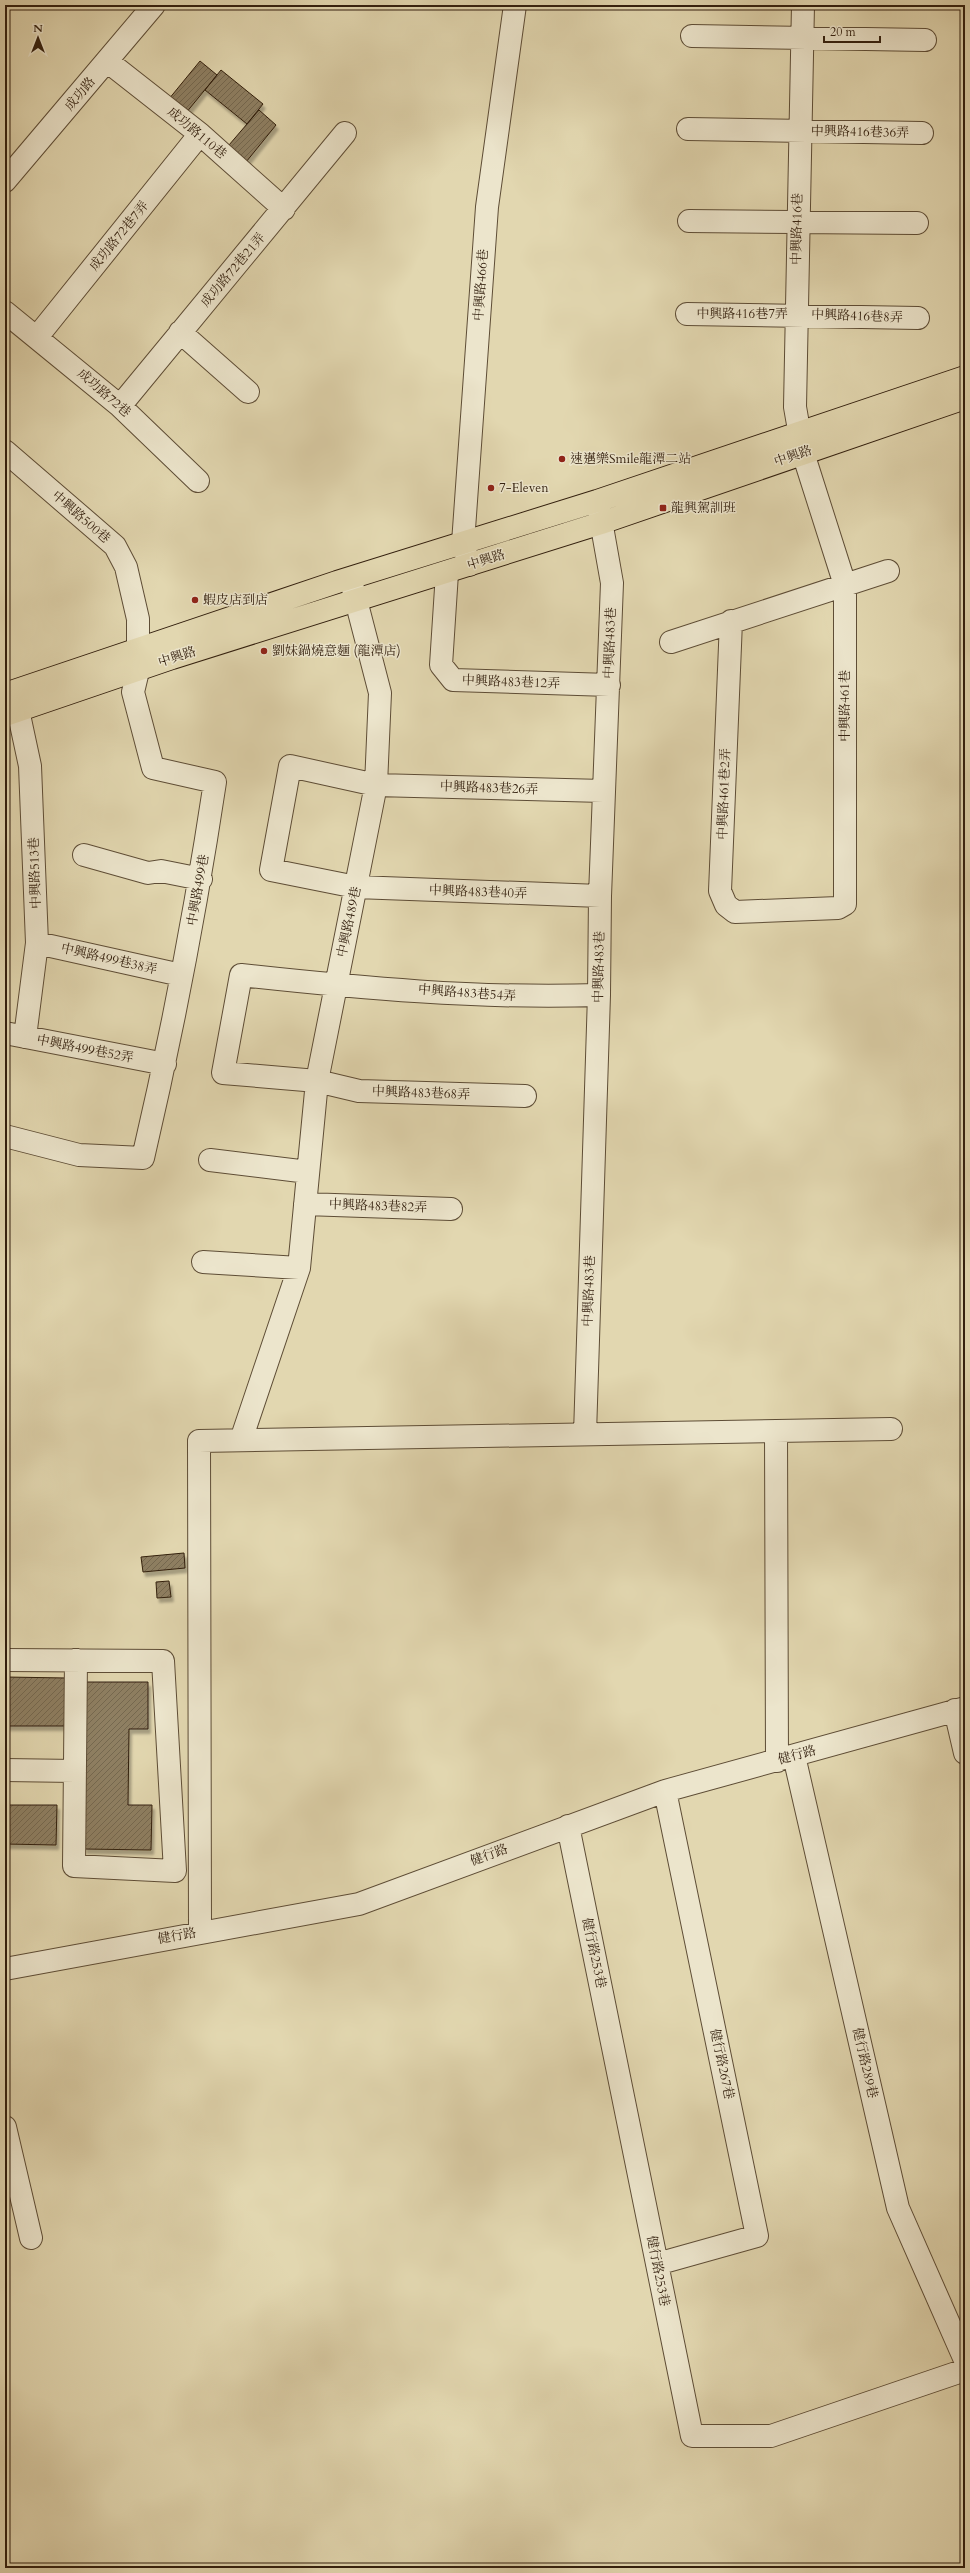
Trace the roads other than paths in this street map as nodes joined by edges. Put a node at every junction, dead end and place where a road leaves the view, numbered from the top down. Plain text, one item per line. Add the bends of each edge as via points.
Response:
1 (154, 5) edge
2 (515, 5) edge
3 (803, 5) edge
4 (692, 36) dead end
5 (802, 36) junction
6 (926, 40) dead end
7 (107, 61) junction
8 (688, 129) dead end
9 (799, 131) junction
10 (345, 133) dead end
11 (922, 133) dead end
12 (200, 134) junction
13 (5, 181) edge
14 (284, 209) junction
15 (689, 221) dead end
16 (797, 223) junction
17 (917, 224) dead end
18 (5, 312) edge
19 (687, 314) dead end
20 (796, 314) junction
21 (918, 318) dead end
22 (180, 332) junction
23 (37, 337) junction
24 (965, 377) edge
25 (248, 392) dead end
26 (965, 398) edge
27 (120, 406) junction
28 (799, 432) junction
29 (5, 451) edge
30 (803, 453) junction
31 (198, 480) dead end
32 (597, 501) junction
33 (601, 523) junction
34 (463, 543) junction
35 (469, 565) junction
36 (888, 571) dead end
37 (447, 573) junction
38 (350, 578) junction
39 (845, 585) junction
40 (358, 600) junction
41 (731, 621) junction
42 (671, 642) dead end
43 (138, 660) junction
44 (609, 685) junction
45 (9, 706) edge
46 (376, 784) junction
47 (603, 791) junction
48 (280, 828) joint
49 (84, 855) dead end
50 (201, 879) junction
51 (356, 887) junction
52 (600, 896) junction
53 (785, 909) joint
54 (37, 943) junction
55 (181, 975) junction
56 (336, 985) junction
57 (599, 995) junction
58 (231, 1021) joint
59 (15, 1035) edge
60 (165, 1064) junction
61 (317, 1081) junction
62 (525, 1096) dead end
63 (5, 1136) edge
64 (210, 1160) dead end
65 (308, 1172) junction
66 (305, 1204) junction
67 (451, 1209) dead end
68 (203, 1262) dead end
69 (299, 1268) junction
70 (891, 1429) dead end
71 (776, 1431) junction
72 (585, 1434) junction
73 (241, 1440) junction
74 (5, 1660) edge
75 (76, 1660) junction
76 (960, 1709) edge
77 (965, 1753) edge
78 (785, 1758) junction
79 (5, 1770) edge
80 (75, 1771) junction
81 (665, 1791) junction
82 (568, 1826) junction
83 (200, 1932) junction
84 (5, 1969) edge
85 (5, 2127) edge
86 (31, 2238) dead end
87 (657, 2264) junction
88 (965, 2360) edge
89 (965, 2370) edge

1 - 7 street, 成功路
2 - 34 street, 中興路466巷 via 486,207
3 - 5 street, 中興路416巷
4 - 5 street
5 - 6 street
5 - 9 street, 中興路416巷
7 - 12 street, 成功路110巷
7 - 13 street, 成功路
8 - 9 street, 中興路416巷36弄
9 - 11 street, 中興路416巷36弄
9 - 16 street, 中興路416巷
10 - 14 street, 成功路72巷21弄
12 - 14 street, 成功路110巷
12 - 23 street, 成功路72巷7弄
14 - 22 street, 成功路72巷21弄
15 - 16 street
16 - 17 street
16 - 20 street, 中興路416巷
18 - 23 street, 成功路72巷
19 - 20 street, 中興路416巷7弄
20 - 21 street, 中興路416巷8弄
20 - 28 street, 中興路416巷 via 795,407
22 - 25 street
22 - 27 street, 成功路72巷21弄
23 - 27 street, 成功路72巷
24 - 28 main road, 中興路
26 - 30 main road, 中興路
27 - 31 street, 成功路72巷
28 - 30 street, 中興路416巷
28 - 32 main road, 中興路
29 - 43 street, 中興路500巷 via 114,546 126,567 136,612
30 - 33 main road, 中興路
30 - 39 street, 中興路461巷
32 - 33 street, 中興路483巷
32 - 34 main road, 中興路
33 - 35 main road, 中興路
33 - 44 street, 中興路483巷 via 612,583
34 - 35 street, 中興路466巷
34 - 38 main road, 中興路
35 - 37 main road, 中興路
36 - 39 street
37 - 40 main road, 中興路
37 - 44 street, 中興路483巷12弄 via 441,665 453,680
38 - 40 street, 中興路489巷
38 - 43 main road, 中興路
39 - 41 street
39 - 53 street, 中興路461巷 via 845,904 838,908
40 - 43 main road, 中興路
40 - 46 street, 中興路489巷 via 380,693
41 - 42 street
41 - 53 street, 中興路461巷2弄 via 720,891 726,905 735,912
43 - 45 main road, 中興路
43 - 50 street, 中興路499巷 via 133,692 153,768 215,782
44 - 47 street, 中興路483巷
45 - 54 street, 中興路513巷 via 30,766
46 - 47 street, 中興路483巷26弄
46 - 48 street, 中興路483巷26弄 via 290,766
46 - 51 street, 中興路489巷
47 - 52 street, 中興路483巷
48 - 51 street, 中興路483巷40弄 via 271,870
49 - 50 street via 148,873 161,871
50 - 55 street, 中興路499巷
51 - 52 street, 中興路483巷40弄
51 - 56 street, 中興路489巷
52 - 57 street, 中興路483巷
54 - 55 street, 中興路499巷38弄
54 - 59 street, 中興路513巷
55 - 60 street, 中興路499巷
56 - 57 street, 中興路483巷54弄 via 530,997
56 - 58 street, 中興路483巷54弄 via 241,975
56 - 61 street, 中興路489巷
57 - 72 street, 中興路483巷
58 - 61 street, 中興路483巷68弄 via 223,1073
59 - 60 street, 中興路499巷52弄
60 - 63 street, 中興路499巷 via 143,1158 79,1155
61 - 62 street, 中興路483巷68弄 via 359,1091
61 - 65 street, 中興路489巷
64 - 65 street
65 - 66 street, 中興路489巷
66 - 67 street, 中興路483巷82弄
66 - 69 street, 中興路489巷
68 - 69 street
69 - 73 street, 中興路489巷
70 - 71 street
71 - 72 street
71 - 78 street, 健行路289巷
72 - 73 street
73 - 83 street via 199,1441
74 - 75 street
75 - 80 street
75 - 80 street via 163,1661 175,1871 74,1866
76 - 77 street
76 - 78 street, 健行路
78 - 81 street, 健行路
78 - 88 street, 健行路289巷 via 898,2208
79 - 80 street
81 - 82 street, 健行路
81 - 87 street, 健行路267巷 via 757,2236
82 - 83 street, 健行路 via 359,1904
82 - 87 street, 健行路253巷
83 - 84 street, 健行路
85 - 86 street
87 - 89 street, 健行路253巷 via 692,2436 771,2436

